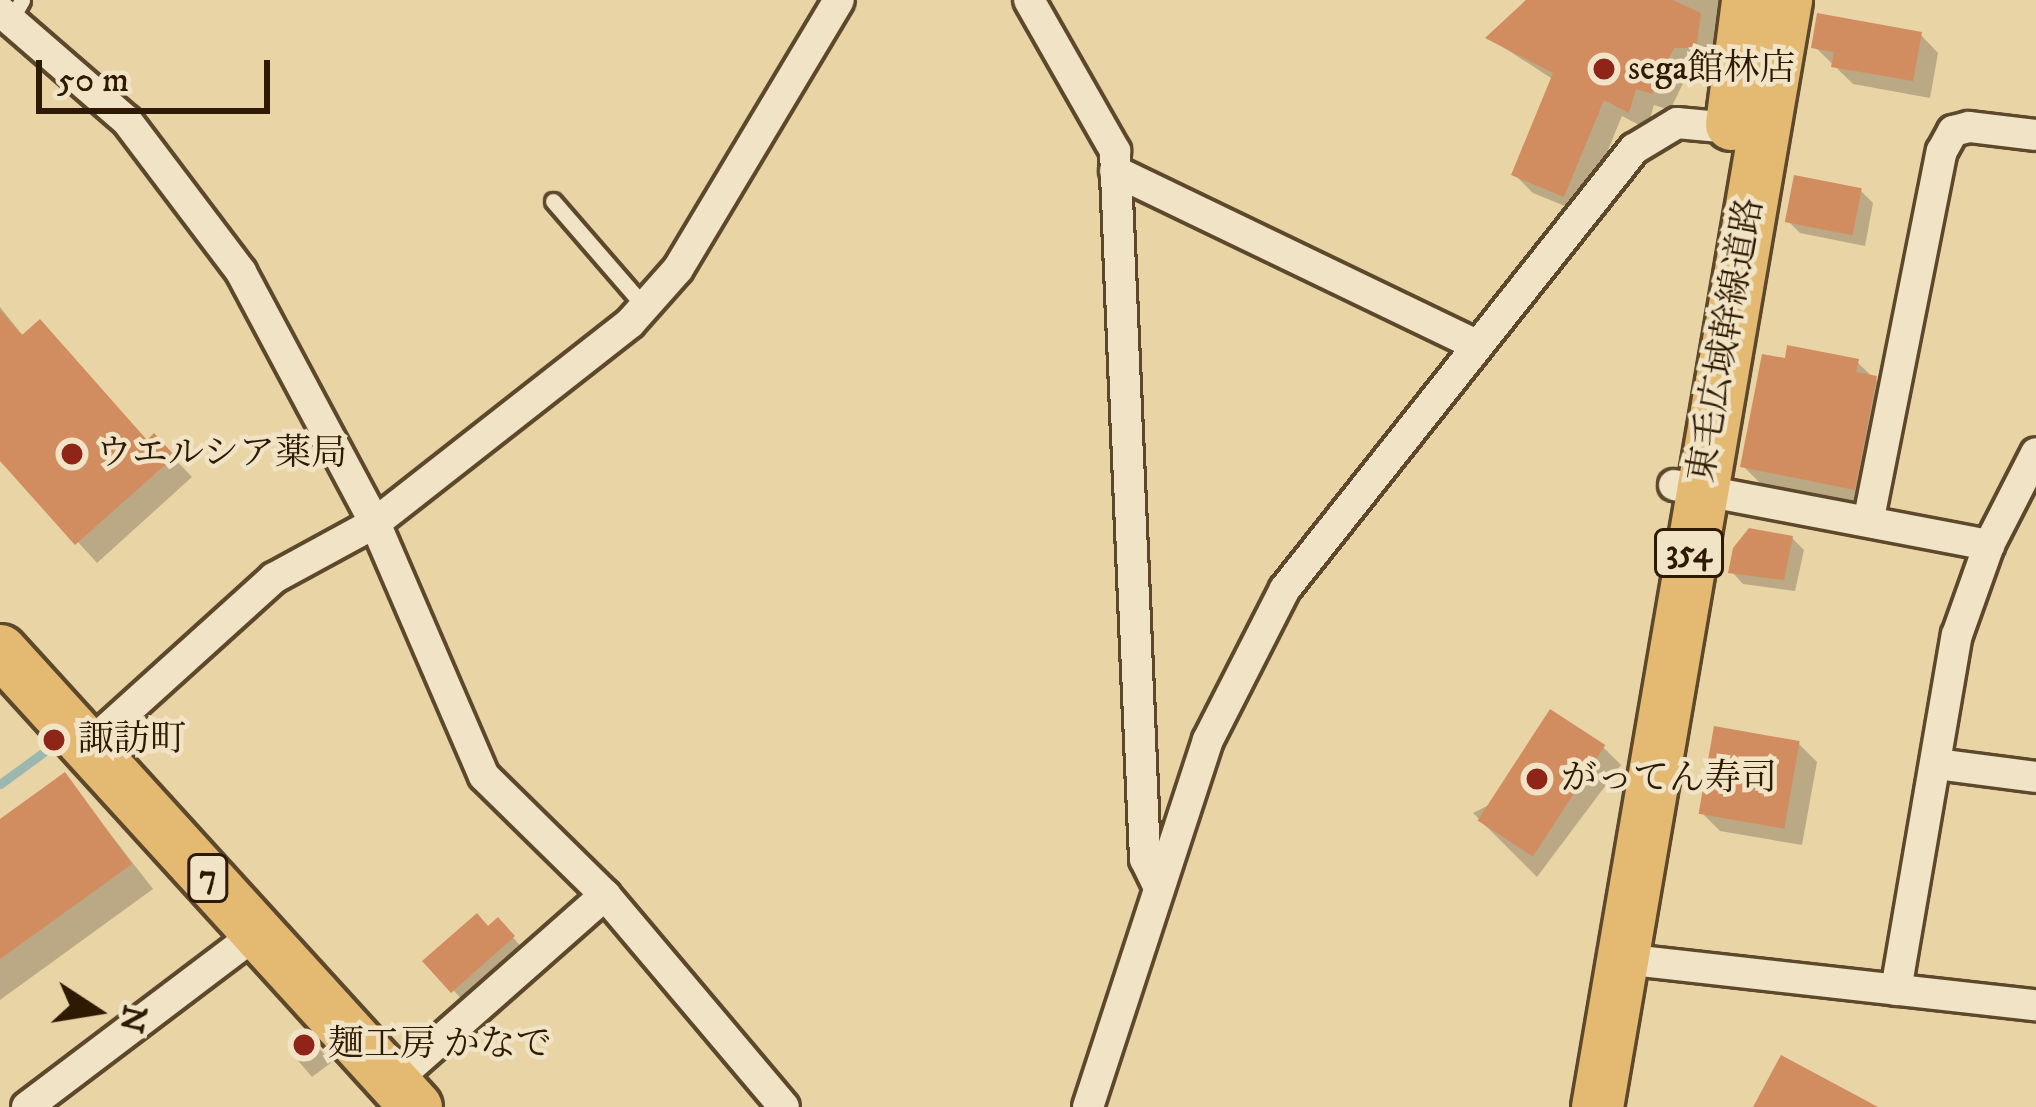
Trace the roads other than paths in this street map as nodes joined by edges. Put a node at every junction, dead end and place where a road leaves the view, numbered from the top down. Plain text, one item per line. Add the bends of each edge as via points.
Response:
1 (839, 0) edge
2 (1029, 0) edge
3 (1748, 0) edge
4 (1786, 0) edge
5 (11, 11) edge
6 (1730, 128) junction
7 (2036, 135) edge
8 (1115, 171) junction
9 (553, 201) dead end
10 (643, 305) junction
11 (1476, 345) junction
12 (2036, 454) edge
13 (1687, 487) junction
14 (1869, 518) junction
15 (375, 523) junction
16 (1989, 545) junction
17 (0, 650) edge
18 (89, 745) junction
19 (1937, 764) junction
20 (2036, 777) edge
21 (1159, 888) junction
22 (605, 895) junction
23 (257, 933) junction
24 (1623, 958) junction
25 (1896, 991) junction
26 (2036, 1005) edge
27 (405, 1094) edge
28 (62, 1097) edge
29 (27, 1107) edge
30 (784, 1107) edge
31 (1088, 1107) edge
32 (1568, 1107) edge
33 (1597, 1107) edge

1 - 10 street via 678,269
2 - 8 street via 1115,151
3 - 6 main road, 東毛広域幹線道路 / 354
4 - 13 main road, 東毛広域幹線道路 / 354
5 - 15 street via 171,173 241,272
6 - 11 street via 1677,123 1655,130
6 - 13 main road, 東毛広域幹線道路 / 354
7 - 14 street via 1970,127 1953,131 1942,151
8 - 11 street
8 - 21 street via 1145,860
9 - 10 lane
10 - 15 street
11 - 21 street via 1285,589 1208,740
12 - 16 street
13 - 14 street
13 - 24 main road, 東毛広域幹線道路 / 354
13 - 32 main road, 東毛広域幹線道路 / 354
14 - 16 street
15 - 18 street via 274,578
15 - 22 street via 484,776
16 - 19 street via 1957,635
17 - 18 main road, 7
18 - 23 main road, 7
19 - 20 street
19 - 25 street
21 - 31 street
22 - 27 street
22 - 30 street
23 - 27 main road, 7
23 - 28 street
24 - 25 street
24 - 33 main road, 東毛広域幹線道路 / 354
25 - 26 street
28 - 29 street

